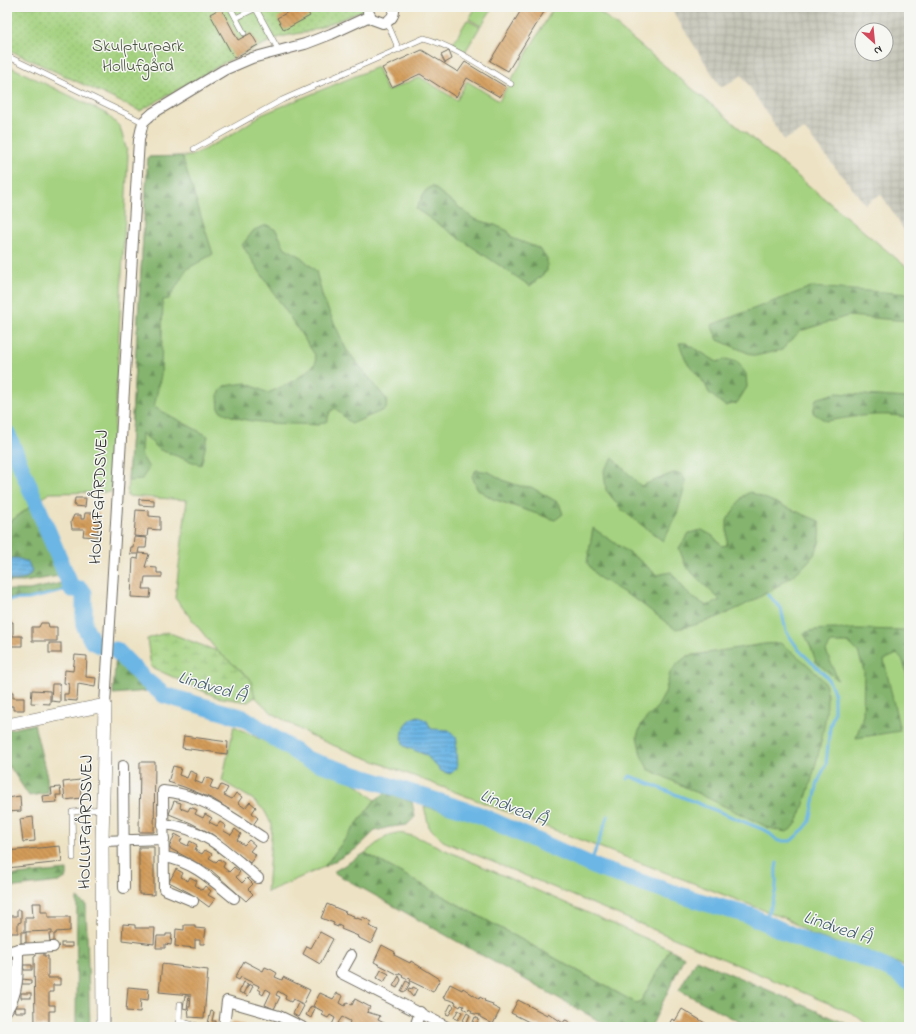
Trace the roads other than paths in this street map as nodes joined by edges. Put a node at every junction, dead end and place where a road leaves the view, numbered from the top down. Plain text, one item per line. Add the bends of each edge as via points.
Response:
1 (230, 7) edge
2 (256, 7) edge
3 (394, 7) edge
4 (369, 12) edge
5 (236, 18) junction
6 (387, 22) junction
7 (244, 33) dead end
8 (399, 50) junction
9 (279, 51) junction
10 (7, 56) edge
11 (511, 84) dead end
12 (143, 122) junction
13 (194, 148) dead end
14 (105, 705) junction
15 (7, 725) edge
16 (123, 766) dead end
17 (102, 809) junction
18 (164, 824) junction
19 (262, 838) dead end
20 (164, 839) junction
21 (124, 840) junction
22 (102, 841) junction
23 (164, 857) junction
24 (73, 858) dead end
25 (258, 878) dead end
26 (124, 888) dead end
27 (234, 898) dead end
28 (193, 901) dead end
29 (53, 947) dead end
30 (18, 949) junction
31 (7, 952) edge
32 (351, 956) dead end
33 (180, 1004) dead end
34 (7, 1010) edge
35 (420, 1012) junction
36 (103, 1027) edge
37 (200, 1027) edge
38 (224, 1027) edge
39 (302, 1027) edge
40 (415, 1027) edge
41 (447, 1027) edge

1 - 5 lane
2 - 5 lane
2 - 9 lane
3 - 6 street via 394,14
4 - 6 street via 375,22
4 - 9 street via 331,34
5 - 7 lane
6 - 8 lane
8 - 11 lane via 424,38 438,42
8 - 13 lane via 282,100
9 - 12 street via 252,58 224,70 153,113
10 - 12 lane
12 - 14 street, HOLLUFGÅRDSVEJ via 139,140
14 - 15 street
14 - 17 street, HOLLUFGÅRDSVEJ
16 - 21 street
17 - 22 street, HOLLUFGÅRDSVEJ
17 - 24 lane via 72,812
18 - 19 street via 163,791 179,792 200,799
18 - 20 street
18 - 25 street via 180,825 198,833 224,849
20 - 21 street
20 - 23 street
21 - 22 street
21 - 26 street
22 - 36 street, HOLLUFGÅRDSVEJ
23 - 27 street via 189,864
23 - 28 street via 164,889
29 - 30 street
30 - 31 street
30 - 34 street via 17,981 14,996
32 - 35 street via 341,973
33 - 37 lane via 179,1021
35 - 40 street
35 - 41 street
38 - 39 street via 227,1001 279,1016

